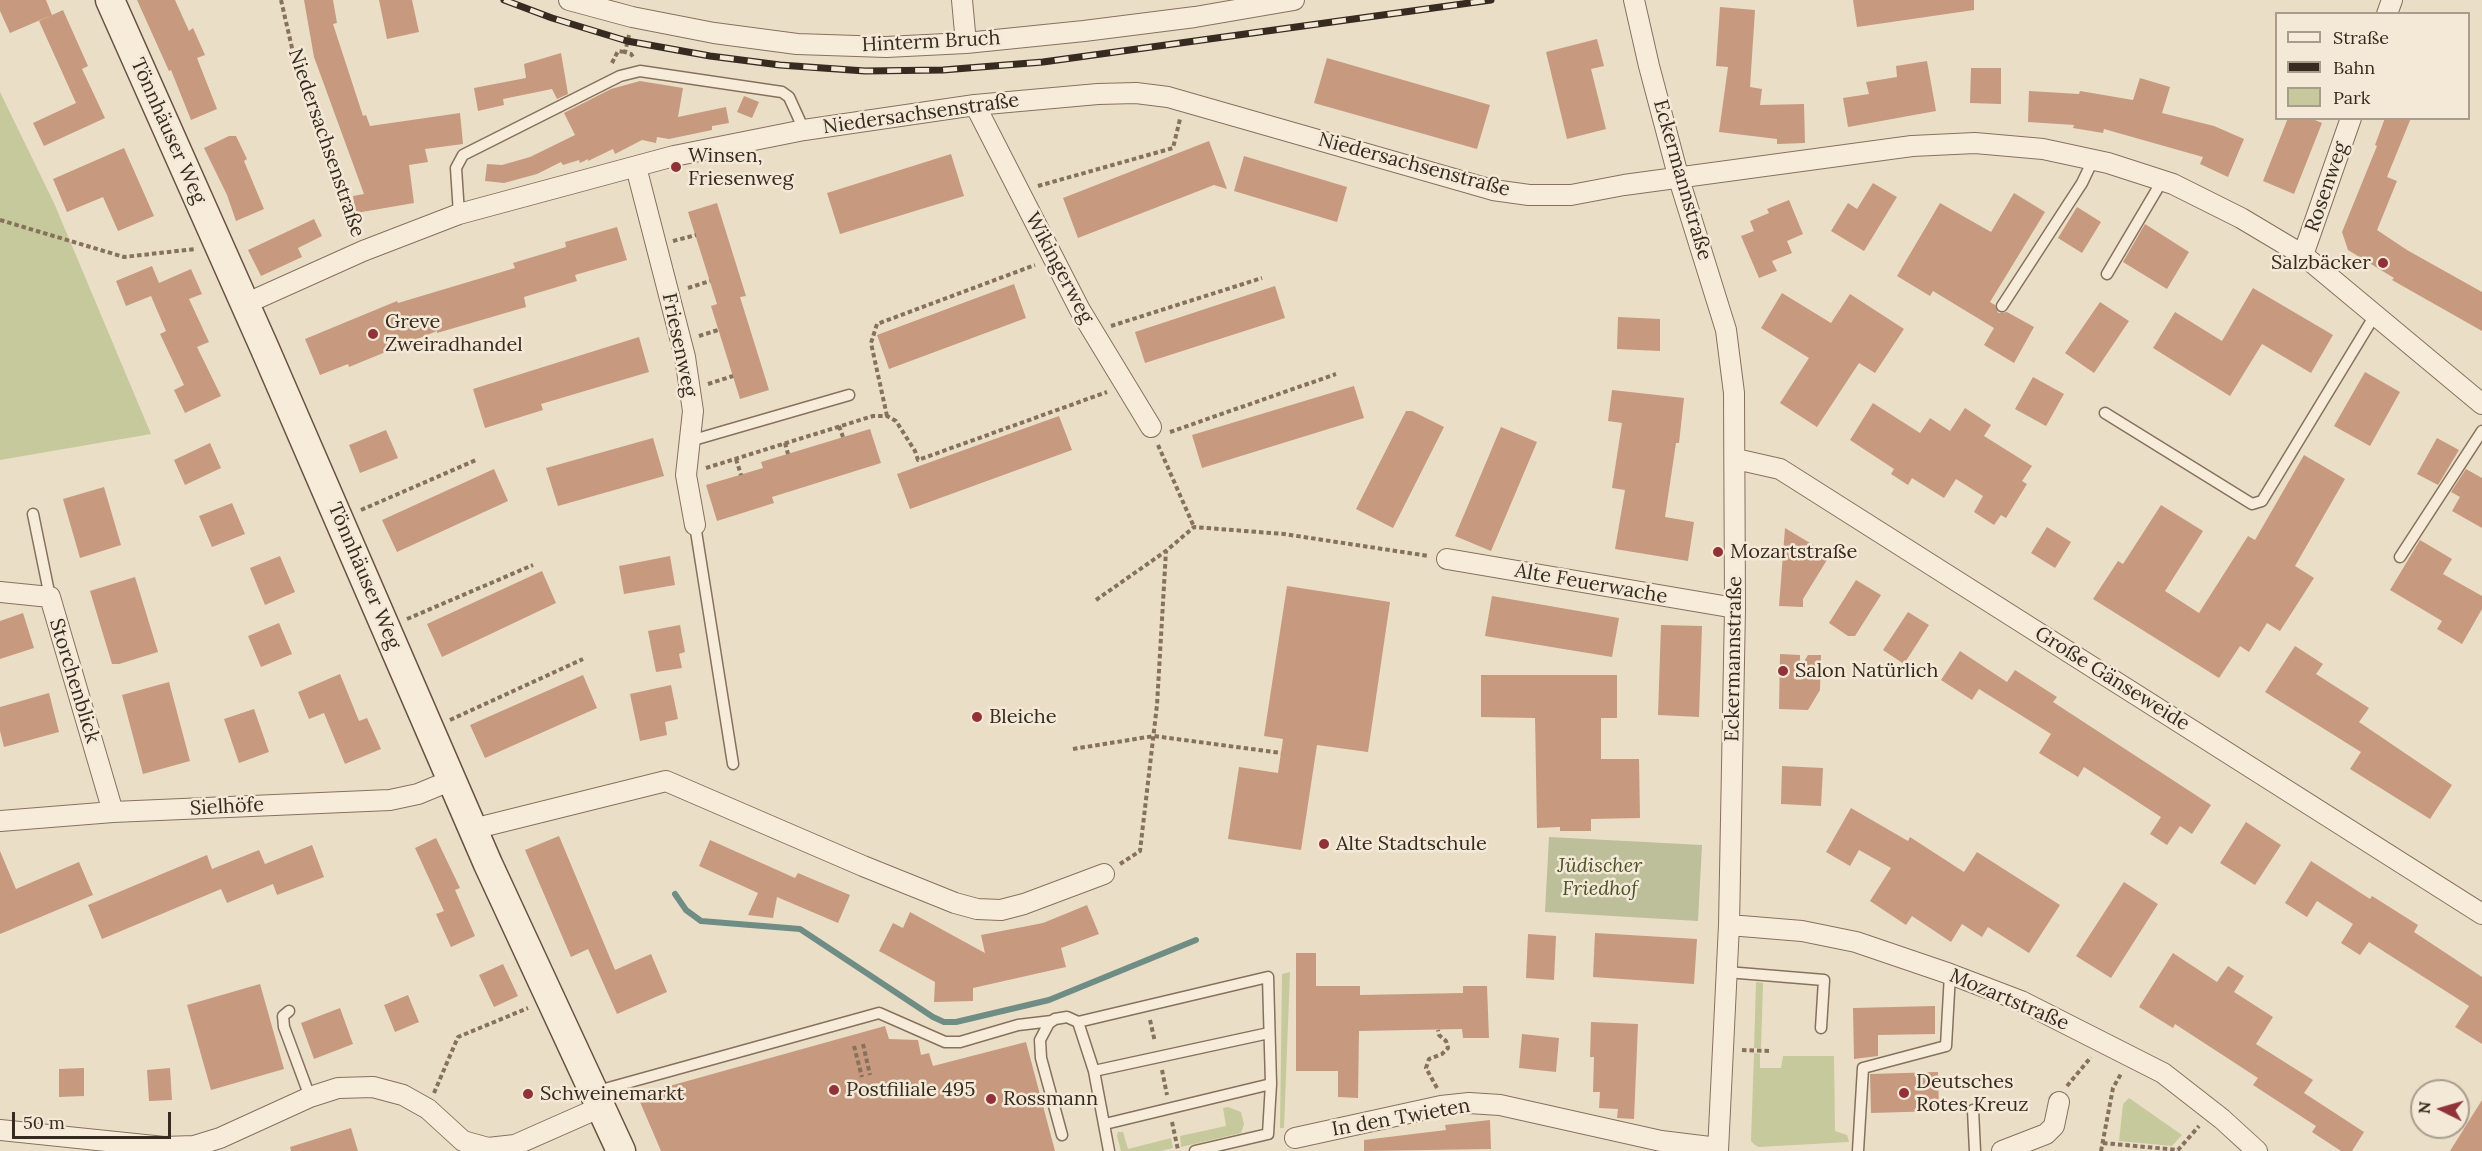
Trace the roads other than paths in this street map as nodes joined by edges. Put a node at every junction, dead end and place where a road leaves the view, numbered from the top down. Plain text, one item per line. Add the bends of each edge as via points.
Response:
1 (110, 0) edge
2 (569, 0) edge
3 (962, 0) edge
4 (1294, 0) edge
5 (1634, 0) edge
6 (631, 8) edge
7 (966, 43) junction
8 (975, 105) junction
9 (2349, 120) edge
10 (804, 130) junction
11 (2093, 160) junction
12 (636, 166) junction
13 (1679, 179) junction
14 (2162, 181) junction
15 (459, 213) junction
16 (2303, 255) junction
17 (2107, 274) dead end
18 (245, 304) junction
19 (2002, 306) dead end
20 (2374, 315) junction
21 (849, 395) dead end
22 (2482, 404) edge
23 (2105, 413) dead end
24 (2482, 431) edge
25 (1153, 433) road end
26 (690, 441) junction
27 (1736, 459) junction
28 (33, 514) dead end
29 (695, 525) joint
30 (2400, 557) dead end
31 (1447, 559) road end
32 (0, 592) edge
33 (50, 597) junction
34 (1735, 608) junction
35 (733, 764) dead end
36 (452, 780) junction
37 (113, 812) junction
38 (0, 821) edge
39 (473, 829) junction
40 (1104, 874) road end
41 (2482, 914) edge
42 (1728, 925) junction
43 (1726, 972) junction
44 (1950, 974) junction
45 (289, 1011) dead end
46 (1052, 1021) junction
47 (1078, 1022) junction
48 (1821, 1028) dead end
49 (1269, 1033) junction
50 (1094, 1071) junction
51 (1271, 1084) junction
52 (310, 1097) junction
53 (597, 1100) junction
54 (2059, 1102) road end
55 (1973, 1110) dead end
56 (1105, 1124) junction
57 (0, 1130) edge
58 (1062, 1135) dead end
59 (1295, 1138) dead end
60 (489, 1150) edge
61 (1718, 1150) edge
62 (621, 1151) edge
63 (1109, 1151) edge
64 (1195, 1151) edge
65 (1858, 1151) edge
66 (1975, 1151) edge
67 (2002, 1151) edge
68 (2257, 1151) edge

1 - 18 main road, Tönnhäuser Weg
2 - 6 street, Hinterm Bruch
3 - 7 street
4 - 7 street, Hinterm Bruch via 1184,18
5 - 13 street, Eckermannstraße
6 - 7 street, Hinterm Bruch via 714,33 797,44 886,47
8 - 10 street, Niedersachsenstraße
8 - 13 street, Niedersachsenstraße via 1098,94 1168,97 1493,190 1529,195 1571,195
8 - 25 street, Wikingerweg via 1093,332
9 - 16 street, Rosenweg
10 - 12 street, Niedersachsenstraße
10 - 15 lane via 789,97 782,92 640,71 600,84 463,155 456,168
11 - 13 street, Niedersachsenstraße via 2043,149 1975,143 1912,146
11 - 14 street, Niedersachsenstraße
11 - 19 lane
12 - 15 street, Niedersachsenstraße
12 - 26 street, Friesenweg via 685,357 693,411
13 - 27 street, Eckermannstraße via 1726,330 1734,393
14 - 16 street, Niedersachsenstraße via 2241,218
14 - 17 lane
15 - 18 street, Niedersachsenstraße
16 - 20 street, Niedersachsenstraße
18 - 36 main road, Tönnhäuser Weg
20 - 22 street, Niedersachsenstraße
20 - 23 lane via 2262,501 2252,504
21 - 26 lane
24 - 30 lane
26 - 29 street, Friesenweg via 686,475
27 - 34 street, Eckermannstraße
27 - 41 street, Große Gänseweide via 1780,469
28 - 33 lane
29 - 35 lane
31 - 34 street, Alte Feuerwache
32 - 33 street, Storchenblick
33 - 37 street, Storchenblick
34 - 42 street, Eckermannstraße
36 - 37 street, Sielhöfe via 390,800
36 - 39 main road, Tönnhäuser Weg
37 - 38 street, Sielhöfe
39 - 40 street via 666,781 863,866 977,909 1001,910 1024,904
39 - 53 main road, Tönnhäuser Weg
42 - 43 street, Eckermannstraße
42 - 44 street, Mozartstraße via 1802,931 1856,942
43 - 48 lane via 1824,980
43 - 61 street, Eckermannstraße
44 - 65 lane via 1946,1046 1863,1068
44 - 68 street, Mozartstraße via 2021,1001 2163,1073
45 - 52 lane via 283,1016 284,1027
46 - 47 lane via 1067,1017
46 - 53 lane via 945,1042 879,1013
46 - 58 lane via 1041,1040 1041,1058
47 - 49 lane via 1268,976
47 - 50 lane
49 - 50 lane
49 - 51 lane
50 - 56 lane
51 - 56 lane
51 - 64 lane via 1268,1134
52 - 57 street via 194,1146 164,1147
52 - 60 street via 338,1088 373,1087 403,1095 428,1109 463,1141
53 - 60 street via 515,1145
53 - 62 main road, Tönnhäuser Weg
54 - 67 street via 2054,1126 2046,1134
55 - 66 lane
56 - 63 lane
59 - 61 street, In den Twieten via 1469,1103 1500,1105

